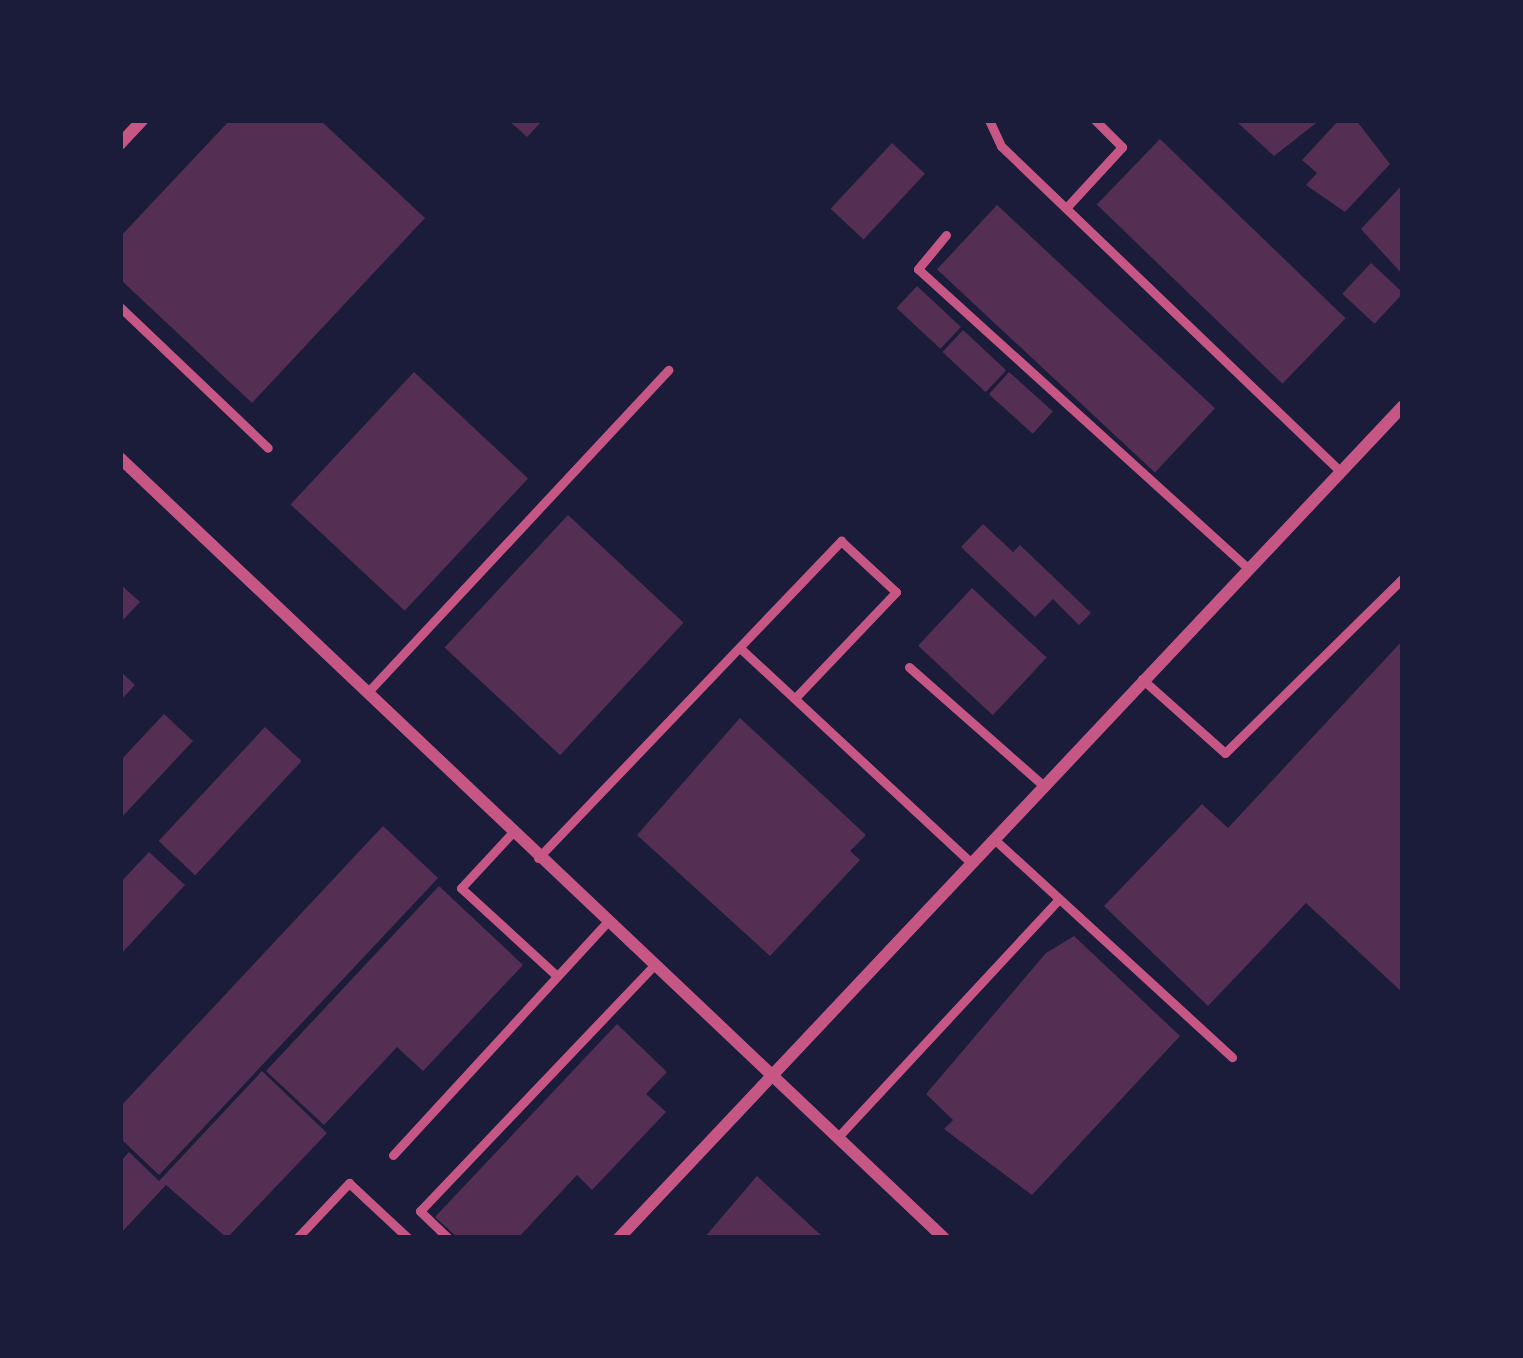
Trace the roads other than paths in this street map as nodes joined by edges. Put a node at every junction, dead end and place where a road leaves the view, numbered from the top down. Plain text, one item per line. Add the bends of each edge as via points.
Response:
1 (142, 120) edge
2 (988, 120) edge
3 (1095, 120) edge
4 (120, 144) edge
5 (1066, 208) junction
6 (946, 235) dead end
7 (120, 308) edge
8 (668, 370) dead end
9 (1403, 406) edge
10 (268, 448) dead end
11 (120, 458) edge
12 (1341, 472) junction
13 (1247, 567) junction
14 (1403, 578) edge
15 (740, 648) junction
16 (909, 667) dead end
17 (1142, 679) junction
18 (367, 693) junction
19 (795, 698) junction
20 (1045, 786) junction
21 (512, 832) junction
22 (994, 839) junction
23 (538, 858) junction
24 (971, 863) junction
25 (1059, 899) junction
26 (607, 922) junction
27 (653, 966) junction
28 (557, 976) junction
29 (1232, 1057) dead end
30 (770, 1076) junction
31 (837, 1138) junction
32 (393, 1154) dead end
33 (297, 1238) edge
34 (408, 1238) edge
35 (448, 1238) edge
36 (620, 1238) edge
37 (944, 1238) edge

1 - 4 street
2 - 5 lane
3 - 5 lane via 1122,147
5 - 12 lane
6 - 13 lane via 918,269
7 - 10 lane
8 - 18 lane
9 - 12 street
11 - 18 street
12 - 13 street
13 - 17 street
14 - 17 lane via 1225,752
15 - 19 lane
15 - 19 lane via 842,541 896,592
15 - 23 lane
16 - 20 lane
17 - 20 street
18 - 21 street
19 - 24 lane
20 - 22 street
21 - 23 street
21 - 28 lane via 461,888
22 - 24 street
22 - 25 lane
23 - 26 street
24 - 30 street
25 - 29 lane
25 - 31 lane
26 - 27 street
26 - 28 lane
27 - 30 street
27 - 35 lane via 420,1211
28 - 32 lane
30 - 31 street
30 - 36 street
31 - 37 street
33 - 34 lane via 349,1183

